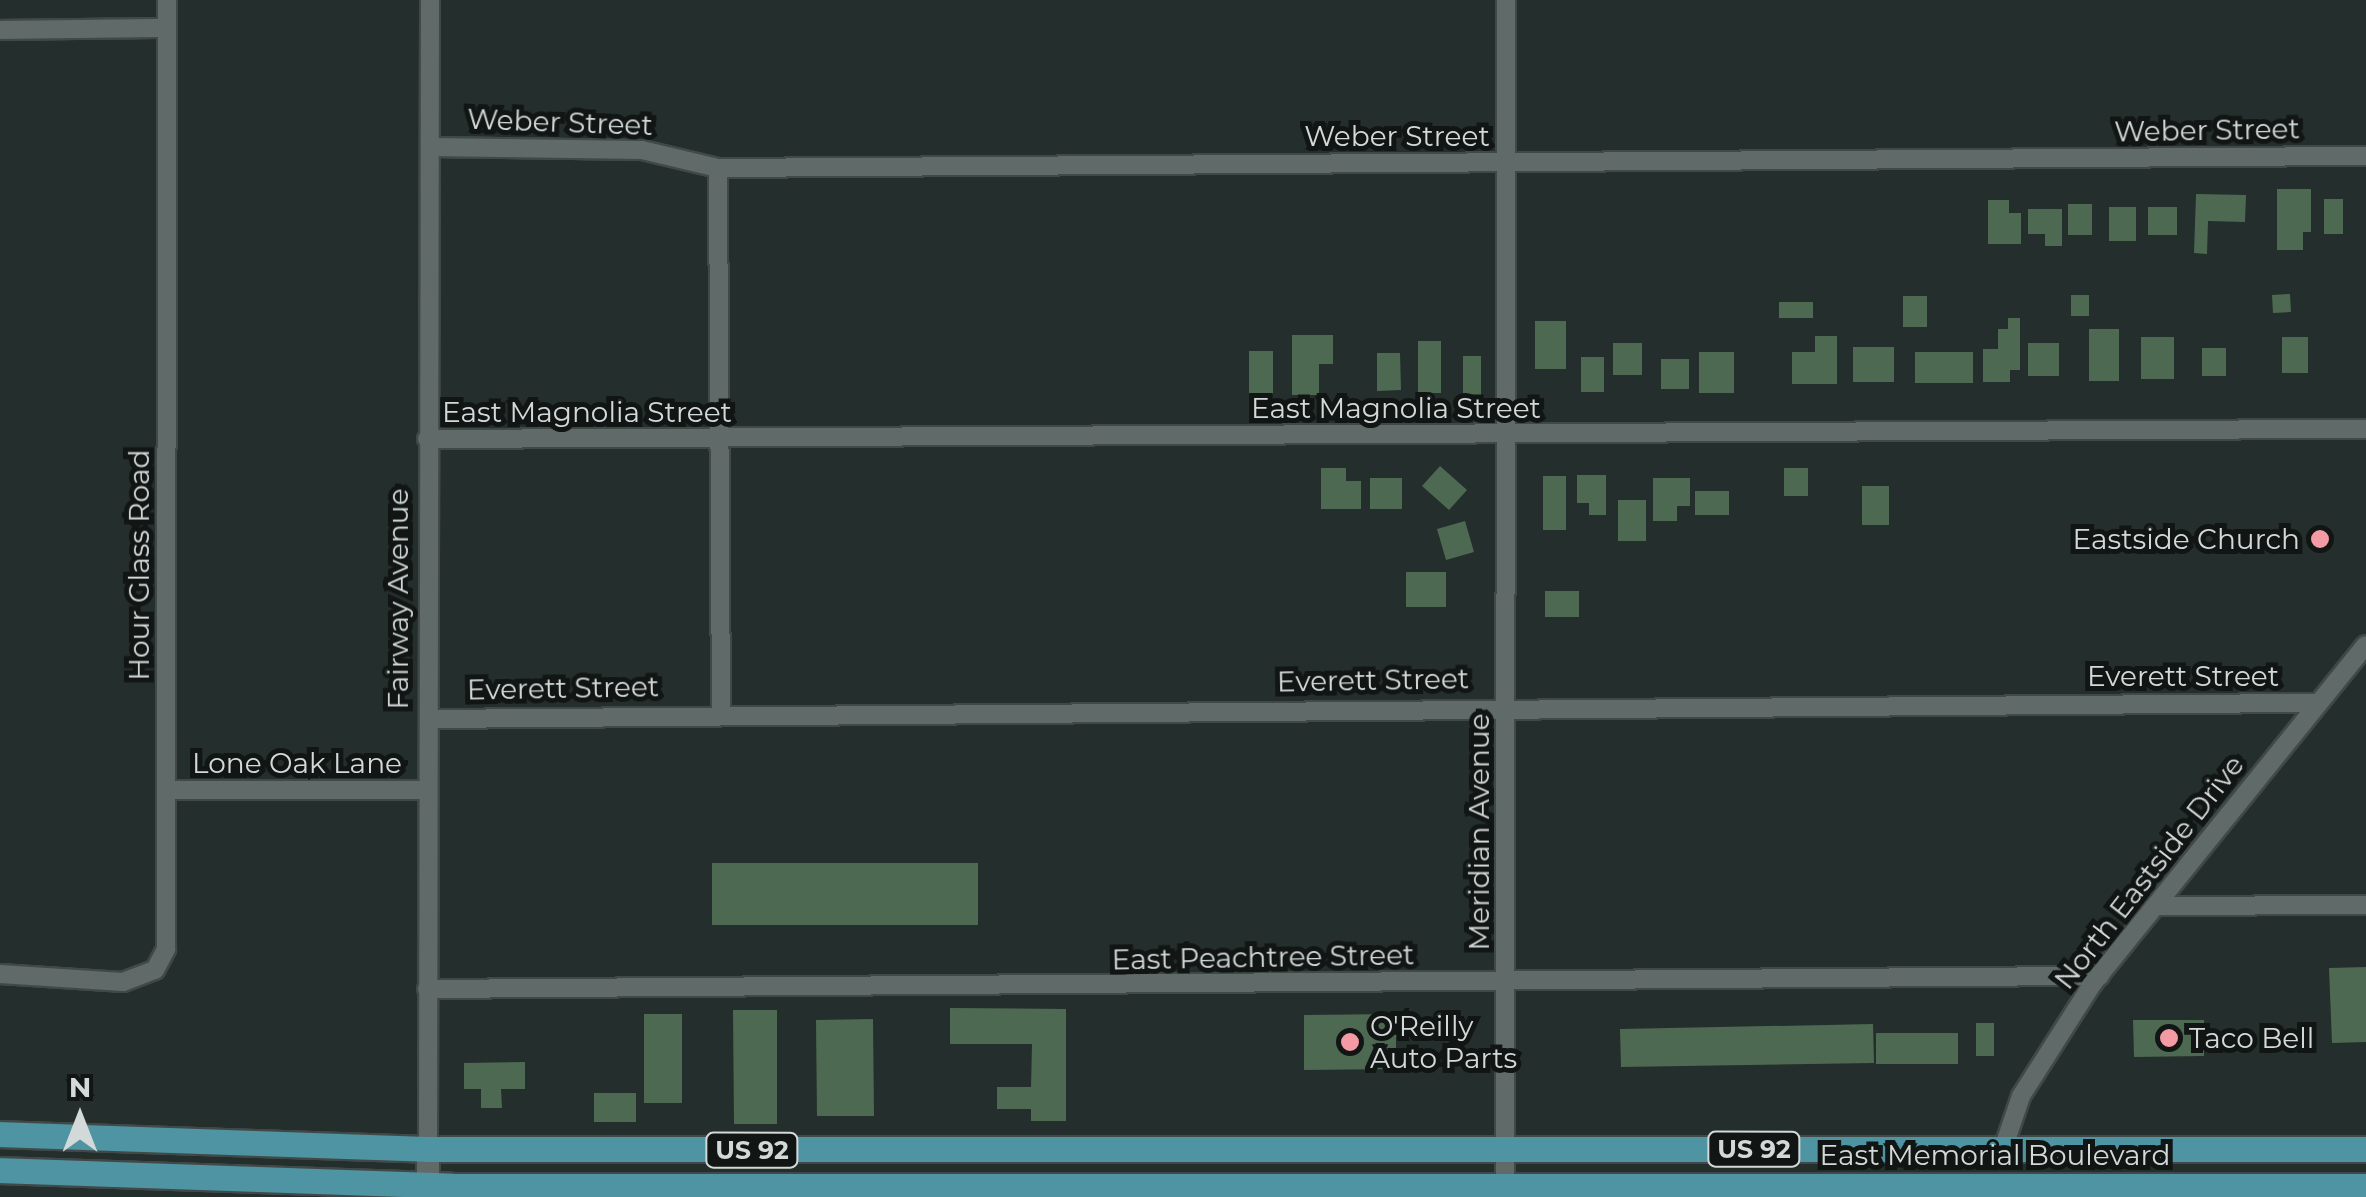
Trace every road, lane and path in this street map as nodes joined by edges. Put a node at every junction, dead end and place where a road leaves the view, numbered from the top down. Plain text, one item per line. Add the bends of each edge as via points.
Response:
1 (167, 0) edge
2 (430, 0) edge
3 (1506, 0) edge
4 (167, 28) junction
5 (0, 30) edge
6 (430, 147) junction
7 (2366, 156) edge
8 (1506, 163) junction
9 (718, 168) junction
10 (2366, 428) edge
11 (1507, 433) junction
12 (427, 439) junction
13 (723, 440) junction
14 (2366, 645) edge
15 (2317, 703) junction
16 (1506, 706) junction
17 (721, 714) junction
18 (429, 719) junction
19 (167, 790) junction
20 (427, 790) junction
21 (2366, 905) edge
22 (2160, 906) junction
23 (0, 974) edge
24 (2100, 976) junction
25 (1506, 980) junction
26 (427, 990) junction
27 (0, 1134) edge
28 (2366, 1148) edge
29 (428, 1149) junction
30 (1505, 1149) junction
31 (2004, 1149) junction
32 (966, 1150) junction
33 (0, 1170) edge
34 (1505, 1184) junction
35 (1792, 1184) junction
36 (966, 1186) junction
37 (2366, 1186) edge
38 (1996, 1190) edge
39 (428, 1191) edge

1 - 4 street, Hour Glass Road
2 - 6 street, Fairway Avenue
3 - 8 street, Meridian Avenue
4 - 5 street
4 - 19 street, Hour Glass Road
6 - 9 street, Weber Street via 642,150
6 - 12 street, Fairway Avenue
7 - 8 street, Weber Street
8 - 9 street, Weber Street
8 - 11 street, Meridian Avenue
9 - 13 street
10 - 11 street, East Magnolia Street
11 - 13 street, East Magnolia Street
11 - 16 street, Meridian Avenue
12 - 13 street, East Magnolia Street
12 - 18 street, Fairway Avenue
13 - 17 street
14 - 15 street, North Eastside Drive
15 - 16 street, Everett Street
15 - 22 street, North Eastside Drive
16 - 17 street, Everett Street
16 - 25 street, Meridian Avenue
17 - 18 street, Everett Street
18 - 20 street, Fairway Avenue
19 - 20 street, Lone Oak Lane
19 - 23 street, Hour Glass Road via 166,949 155,970 123,982
20 - 26 street, Fairway Avenue
21 - 22 street
22 - 24 street, North Eastside Drive
24 - 25 street, East Peachtree Street
24 - 31 street, North Eastside Drive via 2029,1082
25 - 26 street, East Peachtree Street
25 - 30 street, Meridian Avenue
26 - 29 street, Fairway Avenue
27 - 29 main road, US 92
28 - 31 main road, East Memorial Boulevard / US 92
29 - 32 main road, US 92
29 - 39 street, Fairway Avenue
30 - 31 main road, East Memorial Boulevard / US 92
30 - 32 main road, US 92
30 - 34 street, Meridian Avenue
31 - 35 main road via 1968,1166
32 - 36 main road
33 - 39 main road, US 92
34 - 35 main road, East Memorial Boulevard / US 92
34 - 36 main road, US 92
35 - 38 main road, East Memorial Boulevard / US 92
36 - 39 main road, US 92
37 - 38 main road, East Memorial Boulevard / US 92

